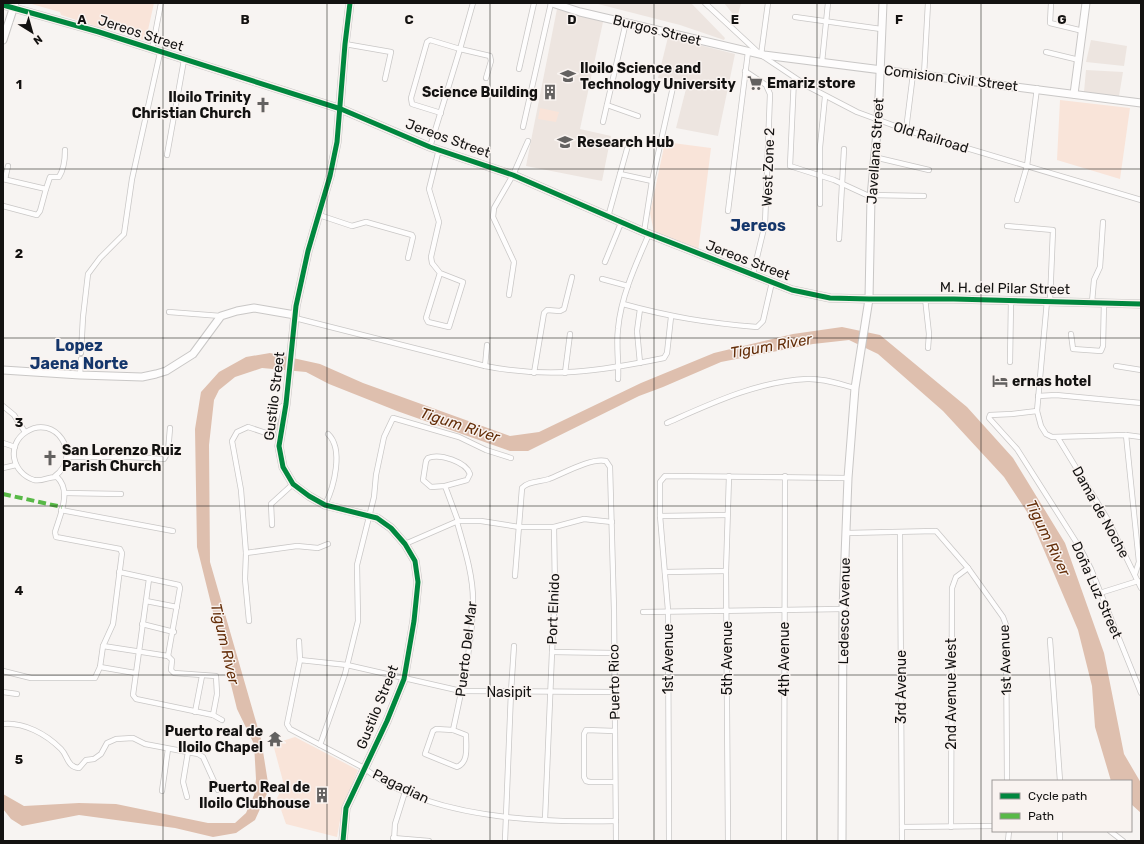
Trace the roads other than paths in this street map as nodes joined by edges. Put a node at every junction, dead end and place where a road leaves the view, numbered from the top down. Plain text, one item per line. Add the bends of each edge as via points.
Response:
1 (161, 3) edge
2 (350, 3) edge
3 (472, 3) edge
4 (534, 3) edge
5 (552, 3) edge
6 (706, 3) edge
7 (768, 3) edge
8 (828, 3) edge
9 (883, 3) edge
10 (928, 3) edge
11 (1051, 3) edge
12 (1086, 3) edge
13 (3, 5) edge
14 (14, 5) edge
15 (795, 17) dead end
16 (626, 22) junction
17 (826, 22) junction
18 (882, 29) junction
19 (1082, 30) junction
20 (3, 40) edge
21 (345, 44) junction
22 (460, 49) junction
23 (152, 50) junction
24 (160, 52) junction
25 (748, 52) junction
26 (1046, 52) dead end
27 (761, 55) junction
28 (184, 60) junction
29 (1079, 60) junction
30 (822, 62) junction
31 (519, 69) dead end
32 (880, 70) junction
33 (745, 71) junction
34 (913, 74) junction
35 (924, 75) junction
36 (486, 78) dead end
37 (794, 78) junction
38 (385, 79) dead end
39 (673, 87) dead end
40 (1037, 88) junction
41 (1074, 94) junction
42 (825, 96) junction
43 (1141, 103) edge
44 (608, 105) junction
45 (340, 109) junction
46 (441, 113) junction
47 (638, 116) dead end
48 (878, 121) junction
49 (603, 122) dead end
50 (523, 127) dead end
51 (906, 130) junction
52 (528, 141) dead end
53 (430, 147) junction
54 (439, 149) junction
55 (627, 149) dead end
56 (844, 149) dead end
57 (65, 150) dead end
58 (167, 155) dead end
59 (874, 157) junction
60 (8, 166) dead end
61 (1027, 166) junction
62 (928, 170) dead end
63 (620, 174) junction
64 (513, 175) junction
65 (820, 175) junction
66 (4, 179) edge
67 (652, 181) junction
68 (842, 183) junction
69 (46, 189) junction
70 (871, 196) junction
71 (924, 196) dead end
72 (1016, 200) dead end
73 (1141, 200) edge
74 (820, 204) dead end
75 (3, 206) edge
76 (728, 211) dead end
77 (318, 215) junction
78 (608, 217) junction
79 (1103, 222) dead end
80 (621, 223) junction
81 (1007, 226) dead end
82 (647, 233) junction
83 (840, 239) dead end
84 (408, 258) dead end
85 (605, 262) dead end
86 (440, 273) junction
87 (753, 274) junction
88 (572, 277) dead end
89 (602, 279) dead end
90 (772, 282) junction
91 (628, 286) junction
92 (509, 295) dead end
93 (926, 298) junction
94 (869, 299) junction
95 (1011, 300) junction
96 (1049, 301) junction
97 (1092, 302) junction
98 (1104, 302) junction
99 (623, 304) junction
100 (1141, 304) edge
101 (640, 309) junction
102 (169, 312) dead end
103 (221, 316) junction
104 (295, 316) junction
105 (867, 316) joint
106 (670, 317) junction
107 (570, 334) dead end
108 (1071, 334) dead end
109 (487, 345) dead end
110 (928, 348) dead end
111 (81, 353) dead end
112 (81, 359) dead end
113 (1010, 362) dead end
114 (640, 363) junction
115 (484, 366) junction
116 (1116, 366) dead end
117 (619, 368) junction
118 (3, 370) edge
119 (1141, 370) edge
120 (534, 373) junction
121 (565, 374) junction
122 (80, 375) junction
123 (618, 378) dead end
124 (856, 385) junction
125 (1038, 396) junction
126 (1141, 402) edge
127 (286, 404) junction
128 (3, 406) edge
129 (1037, 411) junction
130 (666, 423) dead end
131 (170, 428) dead end
132 (25, 432) junction
133 (328, 434) dead end
134 (1126, 435) junction
135 (1141, 437) edge
136 (1058, 438) junction
137 (3, 443) edge
138 (15, 447) junction
139 (67, 457) junction
140 (511, 458) dead end
141 (16, 465) junction
142 (3, 468) edge
143 (54, 476) junction
144 (728, 476) junction
145 (785, 476) junction
146 (848, 478) junction
147 (293, 484) junction
148 (445, 486) junction
149 (65, 493) junction
150 (121, 494) dead end
151 (325, 505) junction
152 (61, 510) junction
153 (728, 515) junction
154 (370, 516) junction
155 (660, 516) junction
156 (457, 522) junction
157 (612, 522) junction
158 (272, 524) dead end
159 (520, 527) junction
160 (554, 527) junction
161 (173, 531) dead end
162 (847, 533) junction
163 (900, 533) junction
164 (328, 544) dead end
165 (405, 544) junction
166 (246, 553) junction
167 (968, 568) junction
168 (726, 571) junction
169 (119, 572) junction
170 (665, 572) junction
171 (1135, 574) junction
172 (515, 576) dead end
173 (149, 578) junction
174 (1138, 581) junction
175 (1141, 588) edge
176 (1100, 594) junction
177 (146, 601) junction
178 (177, 607) junction
179 (784, 608) junction
180 (843, 609) junction
181 (668, 610) junction
182 (727, 610) junction
183 (643, 612) dead end
184 (249, 621) dead end
185 (142, 624) junction
186 (174, 632) junction
187 (1050, 640) dead end
188 (299, 641) dead end
189 (102, 646) junction
190 (514, 646) dead end
191 (138, 652) junction
192 (552, 652) junction
193 (614, 653) junction
194 (168, 656) junction
195 (300, 660) junction
196 (347, 665) junction
197 (100, 667) junction
198 (4, 671) edge
199 (135, 673) junction
200 (202, 676) junction
201 (3, 678) edge
202 (404, 679) junction
203 (461, 691) junction
204 (3, 692) edge
205 (510, 692) junction
206 (551, 692) junction
207 (615, 692) junction
208 (1141, 693) edge
209 (16, 694) dead end
210 (195, 712) junction
211 (213, 715) junction
212 (222, 720) dead end
213 (3, 724) edge
214 (453, 730) junction
215 (615, 731) junction
216 (320, 745) junction
217 (168, 748) junction
218 (188, 752) junction
219 (364, 768) junction
220 (1007, 780) edge
221 (1060, 780) edge
222 (615, 782) junction
223 (218, 790) dead end
224 (162, 791) dead end
225 (405, 792) junction
226 (187, 798) dead end
227 (506, 816) junction
228 (545, 820) junction
229 (616, 821) junction
230 (992, 826) edge
231 (902, 827) junction
232 (951, 827) junction
233 (1111, 832) edge
234 (393, 840) edge
235 (343, 841) edge
236 (429, 841) edge
237 (505, 841) edge
238 (616, 841) edge
239 (669, 841) edge
240 (728, 841) edge
241 (784, 841) edge
242 (842, 841) edge
243 (902, 841) edge
244 (1123, 841) edge

1 - 23 street
2 - 21 street, Gustilo Street
3 - 22 street
4 - 31 street
5 - 16 street, Burgos Street
5 - 50 street
6 - 27 street, Old Railroad
7 - 27 street
8 - 17 street
9 - 18 street, Javellana Street
10 - 35 street
11 - 19 street via 1050,22
12 - 19 street
13 - 14 street, Jereos Street
14 - 20 street
14 - 23 street, Jereos Street
15 - 17 street
16 - 25 street, Burgos Street
16 - 44 street
17 - 18 street
17 - 30 street
18 - 32 street, Javellana Street
19 - 29 street
21 - 38 street via 391,52
21 - 45 street, Gustilo Street
22 - 36 street via 490,56
22 - 46 street
22 - 46 street via 429,40 417,77 411,103
23 - 24 street, Jereos Street
24 - 28 street, Jereos Street
24 - 111 street via 132,179 124,234 93,266 86,284
25 - 27 street, Burgos Street
25 - 33 street
26 - 29 street
27 - 30 street, Comision Civil Street
27 - 37 street, Old Railroad
28 - 45 street, Jereos Street
28 - 58 street
29 - 41 street
30 - 32 street, Comision Civil Street
32 - 34 street, Comision Civil Street
32 - 48 street, Javellana Street
33 - 76 street
33 - 87 street, West Zone 2 via 766,85 770,94 765,224
34 - 35 street, Comision Civil Street
34 - 51 street
35 - 40 street, Comision Civil Street
37 - 42 street, Old Railroad
37 - 65 street via 790,166
39 - 67 street
40 - 41 street, Comision Civil Street
40 - 61 street
41 - 43 street, Comision Civil Street
42 - 48 street, Old Railroad
42 - 65 street
44 - 47 street
44 - 49 street
45 - 53 street, Jereos Street
45 - 77 street, Gustilo Street via 332,169
46 - 53 street
48 - 51 street, Old Railroad
48 - 59 street, Javellana Street
51 - 61 street, Old Railroad
52 - 64 street
53 - 54 street, Jereos Street
54 - 64 street, Jereos Street
54 - 86 street via 429,189 439,222 430,257
55 - 63 street
56 - 68 street
57 - 69 street via 61,174 50,177
59 - 62 street
59 - 70 street, Javellana Street
60 - 66 street
61 - 72 street
61 - 73 street, Old Railroad
63 - 67 street
63 - 78 street
64 - 78 street, Jereos Street
64 - 92 street via 494,208 493,217 514,262
65 - 68 street
65 - 74 street
66 - 69 street
67 - 82 street
68 - 70 street
68 - 83 street
69 - 75 street via 37,215
70 - 71 street
70 - 94 street, Javellana Street
77 - 84 street via 352,226 366,222 412,235
77 - 104 street, Gustilo Street
78 - 80 street, Jereos Street
79 - 97 street via 1100,266 1094,280
80 - 82 street, Jereos Street
80 - 85 street
81 - 96 street via 1053,230
82 - 87 street, Jereos Street
82 - 91 street
86 - 86 street via 426,318 428,322 449,327 463,282
87 - 90 street, Jereos Street
88 - 120 street via 562,311 547,310 544,313
89 - 91 street
90 - 94 street, Jereos Street via 792,290 830,298
90 - 106 street via 760,326 712,324
91 - 99 street
93 - 94 street, M. H. del Pilar Street
93 - 95 street, M. H. del Pilar Street
93 - 110 street
94 - 105 street, Javellana Street
95 - 96 street, M. H. del Pilar Street
95 - 113 street
96 - 97 street, M. H. del Pilar Street
96 - 125 street
97 - 98 street, M. H. del Pilar Street
98 - 100 street, M. H. del Pilar Street
98 - 108 street via 1101,351 1073,349
99 - 101 street
99 - 117 street via 618,330
101 - 106 street
101 - 114 street via 637,331
102 - 103 street
103 - 104 street via 254,308
103 - 122 street via 193,354 166,371 142,377
104 - 115 street
104 - 127 street, Gustilo Street
105 - 124 street, Ledesco Avenue
106 - 114 street via 666,356
107 - 121 street
109 - 115 street
112 - 122 street
114 - 117 street
115 - 120 street
116 - 119 street
117 - 121 street
117 - 123 street
118 - 122 street
120 - 121 street
124 - 130 street via 814,379 788,381 752,389
124 - 146 street, Ledesco Avenue
125 - 126 street via 1056,395
125 - 129 street
127 - 147 street, Gustilo Street via 279,446 283,467
127 - 166 street via 279,408 272,435 248,427 237,432 232,441 241,490
128 - 132 street via 14,415
129 - 136 street via 1046,434
129 - 176 street, Doña Luz Street via 990,415 989,418 1008,438 1033,472 1080,548
131 - 139 street via 168,452 164,459
132 - 138 street
132 - 139 street via 41,428 51,430 63,441
133 - 151 street via 336,447 335,470
134 - 135 street
134 - 136 street
134 - 171 street via 1139,562
136 - 171 street, Dama de Noche via 1108,520
137 - 138 street
138 - 141 street
139 - 143 street via 63,468
140 - 154 street via 459,437 393,418 384,437
141 - 142 street
141 - 143 street via 22,474 36,480 46,480
143 - 149 street via 61,480
144 - 145 street
144 - 153 street, 5th Avenue
144 - 155 street, 1st Avenue via 661,478
145 - 146 street
145 - 179 street, 4th Avenue
146 - 162 street, Ledesco Avenue
147 - 151 street, Gustilo Street
147 - 158 street via 270,504
148 - 148 street via 430,487 423,480 428,458 436,456 462,464 468,469 470,474 467,480
148 - 156 street, Puerto Del Mar
149 - 150 street
149 - 152 street
151 - 154 street, Gustilo Street
152 - 161 street
152 - 169 street via 56,537 120,549 122,553
153 - 155 street
153 - 168 street, 5th Avenue
154 - 165 street, Gustilo Street via 391,528
154 - 196 street via 357,565 359,610
155 - 170 street, 1st Avenue
156 - 159 street via 481,521
156 - 165 street
156 - 203 street, Puerto Del Mar via 473,599 472,623
157 - 159 street, Puerto Rico via 610,467 606,461 580,466 525,485 520,492
157 - 160 street via 584,519
157 - 193 street, Puerto Rico
159 - 160 street
159 - 172 street
160 - 192 street, Port Elnido via 555,590
162 - 163 street, 1st Avenue
162 - 180 street, Ledesco Avenue
163 - 167 street, 1st Avenue via 936,531
163 - 231 street, 3rd Avenue
164 - 166 street via 318,548 297,546
165 - 202 street, Gustilo Street via 415,561 418,582
166 - 184 street via 245,579
167 - 220 street, 1st Avenue via 1006,625
167 - 232 street, 2nd Avenue West via 956,577 952,588
168 - 170 street
168 - 182 street, 5th Avenue
169 - 173 street
169 - 189 street via 113,624
170 - 181 street, 1st Avenue
171 - 174 street, Dama de Noche
173 - 177 street
173 - 178 street via 179,585
174 - 175 street, Dama de Noche
174 - 176 street
176 - 208 street, Doña Luz Street
177 - 178 street
177 - 185 street
178 - 186 street
179 - 180 street
179 - 182 street
179 - 241 street, 4th Avenue
180 - 242 street, Ledesco Avenue
181 - 182 street
181 - 183 street
181 - 239 street, 1st Avenue
182 - 240 street, 5th Avenue
185 - 186 street
185 - 191 street
186 - 194 street
187 - 221 street
188 - 195 street
189 - 191 street
189 - 197 street
190 - 205 street
191 - 194 street
191 - 199 street
192 - 193 street, Port Elnido
192 - 206 street
193 - 207 street, Puerto Rico
194 - 200 street via 172,660 171,670 174,673
195 - 196 street
195 - 216 street, Pagadian via 287,724 290,729
196 - 202 street
196 - 216 street
197 - 198 street via 94,679 31,678
197 - 199 street
198 - 201 street
199 - 210 street via 132,691 136,699
200 - 210 street
200 - 211 street via 217,677
202 - 203 street, Nasipit
202 - 219 street, Gustilo Street
203 - 205 street, Nasipit
203 - 214 street, Puerto Del Mar
204 - 209 street
205 - 206 street, Nasipit
205 - 227 street
206 - 207 street, Nasipit
206 - 228 street
207 - 215 street, Puerto Rico
210 - 211 street
211 - 212 street
213 - 217 street via 14,723 40,733 62,750 74,768 79,768 86,760 94,759 101,754 107,743 116,739 133,738 145,744
214 - 214 street via 433,731 424,751 426,756 457,767 462,764 465,760 466,735
215 - 222 street, Puerto Rico
215 - 222 street via 586,730 584,770 586,781
216 - 219 street, Pagadian
217 - 218 street
217 - 224 street
218 - 223 street via 203,757
218 - 226 street via 183,782
219 - 225 street, Pagadian
219 - 235 street, Gustilo Street via 346,808
222 - 229 street, Puerto Rico
225 - 227 street, Pagadian via 456,808
225 - 234 street via 397,813
227 - 228 street, Pagadian
227 - 237 street
228 - 229 street, Pagadian
229 - 238 street, Puerto Rico
230 - 232 street
231 - 232 street
231 - 243 street, 3rd Avenue
233 - 244 street
234 - 236 street

